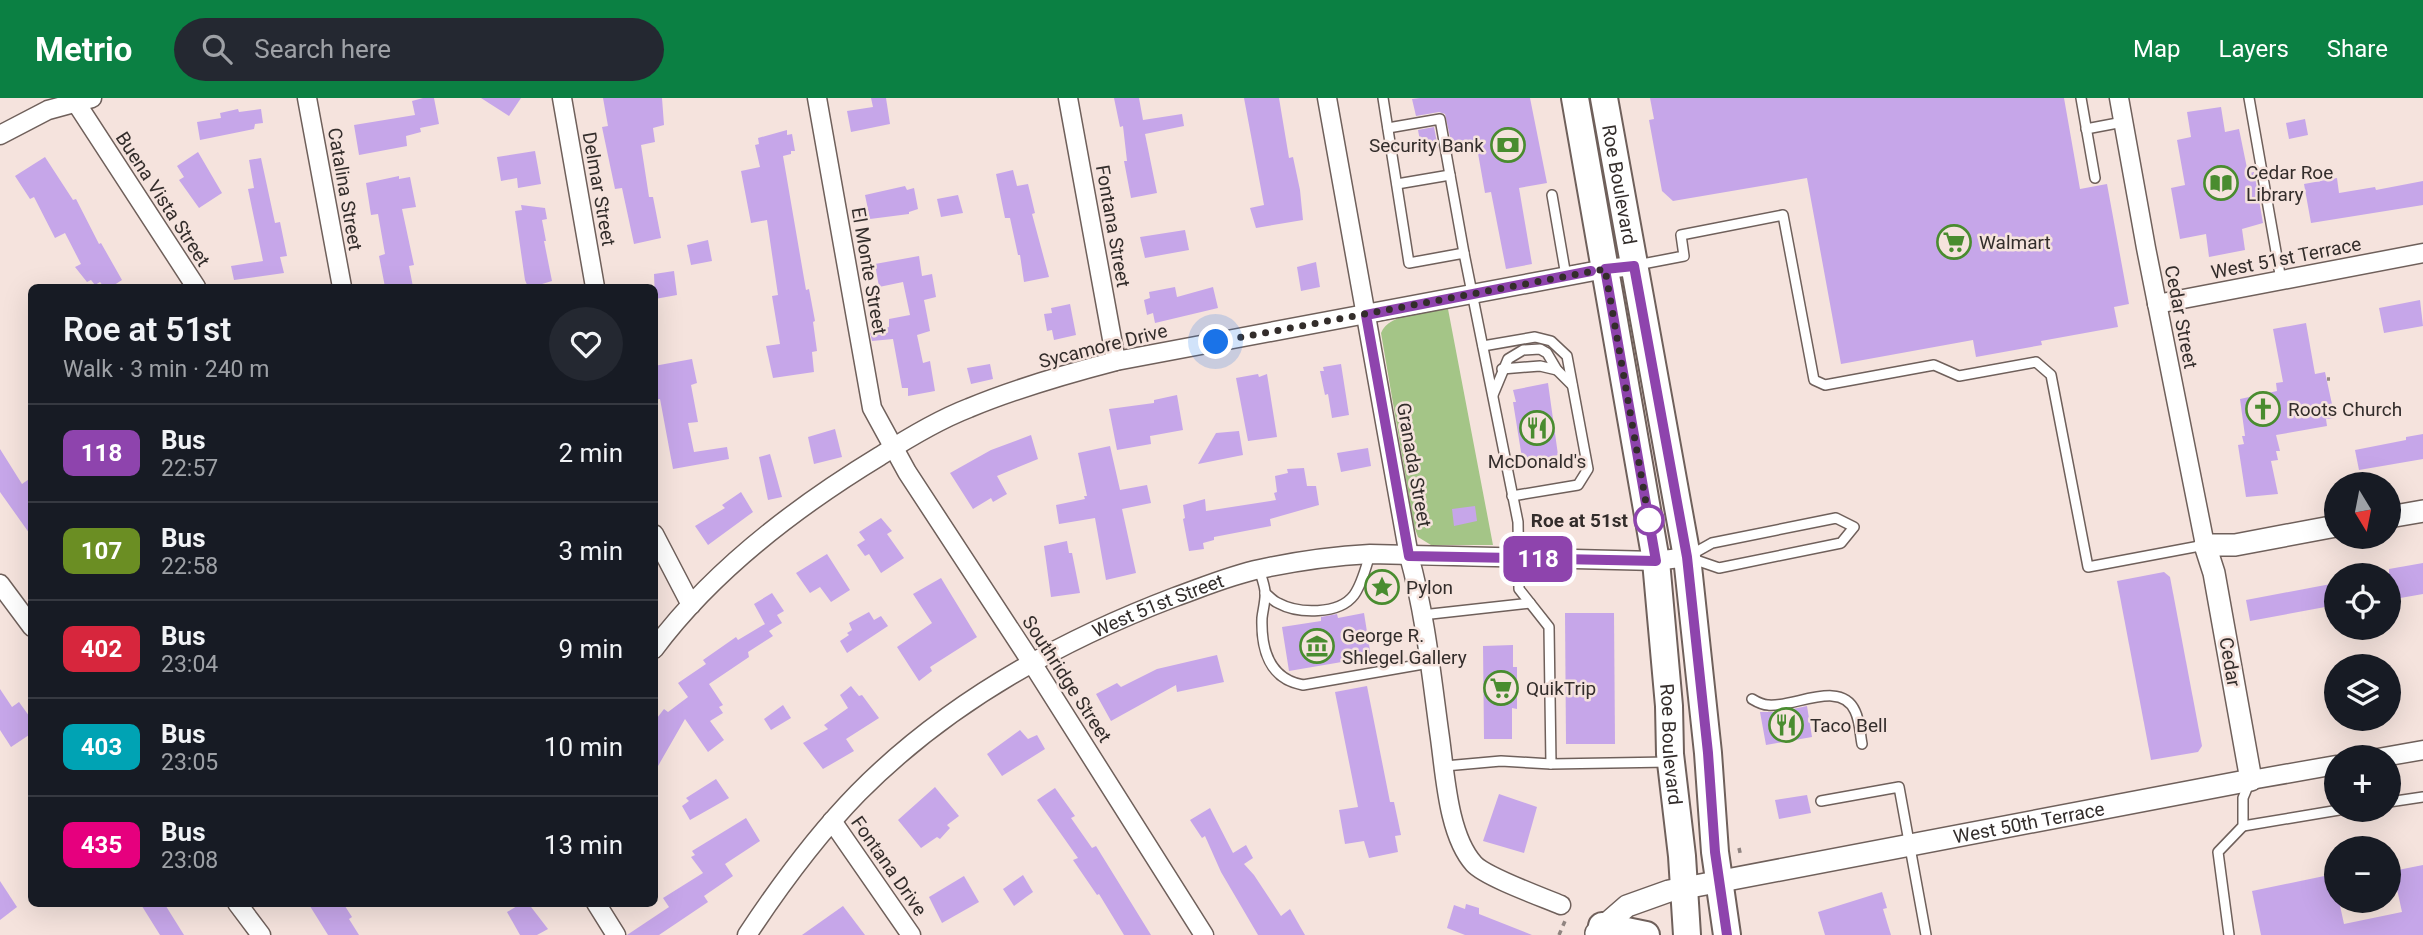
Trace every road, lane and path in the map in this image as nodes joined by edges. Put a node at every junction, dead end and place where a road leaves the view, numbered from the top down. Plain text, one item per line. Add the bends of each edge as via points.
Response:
1 (307, 98) edge
2 (562, 98) edge
3 (817, 98) edge
4 (1068, 98) edge
5 (1327, 98) edge
6 (1383, 98) edge
7 (1575, 98) edge
8 (1604, 98) edge
9 (2081, 98) edge
10 (2119, 98) edge
11 (2249, 98) edge
12 (80, 99) edge
13 (2123, 122) junction
14 (1388, 128) junction
15 (2086, 130) junction
16 (0, 135) edge
17 (1450, 175) junction
18 (2095, 178) dead end
19 (1397, 184) junction
20 (1552, 195) dead end
21 (1464, 253) junction
22 (2423, 254) edge
23 (1634, 266) junction
24 (1605, 269) junction
25 (1566, 276) junction
26 (2281, 280) junction
27 (194, 284) edge
28 (341, 284) edge
29 (594, 284) edge
30 (1473, 294) junction
31 (2157, 304) junction
32 (1366, 315) junction
33 (1483, 346) junction
34 (1116, 361) junction
35 (1502, 369) junction
36 (1557, 370) junction
37 (1573, 387) junction
38 (1493, 395) junction
39 (893, 447) junction
40 (1512, 496) junction
41 (2423, 511) edge
42 (2401, 515) edge
43 (2324, 528) edge
44 (658, 542) edge
45 (2205, 545) junction
46 (1370, 554) junction
47 (1409, 556) junction
48 (1687, 557) junction
49 (1519, 558) junction
50 (1656, 561) junction
51 (1259, 569) junction
52 (0, 584) edge
53 (1265, 593) junction
54 (1530, 603) junction
55 (691, 605) junction
56 (1422, 615) junction
57 (28, 622) edge
58 (658, 644) edge
59 (1032, 663) junction
60 (1429, 663) junction
61 (1752, 699) dead end
62 (1862, 744) dead end
63 (2423, 750) edge
64 (2401, 754) edge
65 (1671, 762) junction
66 (1551, 764) junction
67 (1445, 766) junction
68 (2324, 767) edge
69 (2251, 780) junction
70 (2423, 797) edge
71 (1821, 800) dead end
72 (2401, 800) edge
73 (2324, 812) edge
74 (832, 821) junction
75 (2242, 826) junction
76 (1910, 844) junction
77 (1720, 882) junction
78 (1685, 888) junction
79 (1560, 905) dead end
80 (240, 907) edge
81 (599, 907) edge
82 (1598, 930) edge
83 (261, 935) edge
84 (617, 935) edge
85 (747, 935) edge
86 (911, 935) edge
87 (1204, 935) edge
88 (1646, 935) edge
89 (1687, 935) edge
90 (1727, 935) edge
91 (1926, 935) edge
92 (2229, 935) edge

1 - 28 street, Catalina Street
2 - 29 street, Delmar Street
3 - 39 street, El Monte Street via 873,408
4 - 34 street, Fontana Street
5 - 32 street, Granada Street
6 - 14 lane
7 - 24 main road, Roe Boulevard
8 - 23 main road, Roe Boulevard
9 - 15 lane
10 - 13 street, Cedar Street
11 - 26 lane
12 - 16 street
12 - 27 street, Buena Vista Street
13 - 15 lane
13 - 31 street, Cedar Street
14 - 17 lane via 1440,119
14 - 19 lane
15 - 18 lane
17 - 19 lane
17 - 21 lane
19 - 21 lane via 1409,263
20 - 25 lane
21 - 30 lane
22 - 26 street, West 51st Terrace
23 - 24 street, Sycamore Drive
23 - 45 lane, Sycamore Drive via 1684,256 1681,235 1783,215 1814,380 1825,385 1934,365 1959,376 2036,362 2051,375 2088,568
23 - 48 main road, Roe Boulevard
24 - 25 street, Sycamore Drive
24 - 50 main road, Roe Boulevard
25 - 30 street, Sycamore Drive
26 - 31 street, West 51st Terrace
30 - 32 street, Sycamore Drive
30 - 33 lane
31 - 45 street, Cedar Street
32 - 34 street, Sycamore Drive
32 - 47 street, Granada Street
33 - 37 lane via 1535,337 1551,341 1567,356
33 - 38 lane
34 - 39 street, Sycamore Drive via 1044,380 968,408
35 - 36 lane via 1540,366
35 - 36 lane via 1522,350 1540,349
35 - 38 lane
36 - 37 lane
37 - 40 lane via 1588,469 1583,479 1578,485
38 - 40 lane
39 - 55 street, Sycamore Drive via 790,517
39 - 59 street, Southridge Street
40 - 49 lane
41 - 42 street
43 - 45 street via 2235,545
44 - 55 street
45 - 69 street, Cedar
46 - 47 street, West 51st Street
46 - 51 street, West 51st Street via 1329,556
46 - 53 lane via 1354,594 1337,608 1302,609 1278,603
47 - 49 street, West 51st Street
47 - 56 street, Granada Street
48 - 48 lane via 1719,568 1841,542 1854,527 1836,518 1712,543
48 - 50 street, West 51st Street
48 - 77 main road, Roe Boulevard
49 - 50 street, West 51st Street
49 - 54 lane via 1519,589
50 - 65 main road, Roe Boulevard
51 - 53 lane
51 - 59 street, West 51st Street via 1133,613
52 - 57 street
53 - 60 lane via 1265,651 1276,674 1290,682 1303,685
54 - 56 lane
54 - 66 lane via 1549,627
55 - 58 street, Sycamore Drive
56 - 60 street, Granada Street
59 - 74 street, West 51st Street via 958,710 901,754
59 - 87 street, Southridge Street
60 - 67 street, Granada Street
61 - 62 lane via 1776,705 1840,697 1856,712
63 - 64 street
65 - 66 lane
65 - 78 main road, Roe Boulevard
66 - 67 lane via 1502,761
67 - 79 street, Granada Street via 1461,845 1476,866
68 - 69 street, West 50th Terrace
69 - 75 lane via 2243,797
69 - 76 street, West 50th Terrace
70 - 72 lane
71 - 76 lane via 1899,787
73 - 75 lane
74 - 85 street, West 51st Street
74 - 86 street, Fontana Drive
75 - 92 lane via 2218,852
76 - 77 street, West 50th Terrace
76 - 91 lane
77 - 78 street, West 50th Terrace
77 - 90 main road, Roe Boulevard
78 - 82 street, West 50th Terrace via 1627,906
78 - 89 main road, Roe Boulevard
80 - 83 street
81 - 84 street
82 - 88 main road

